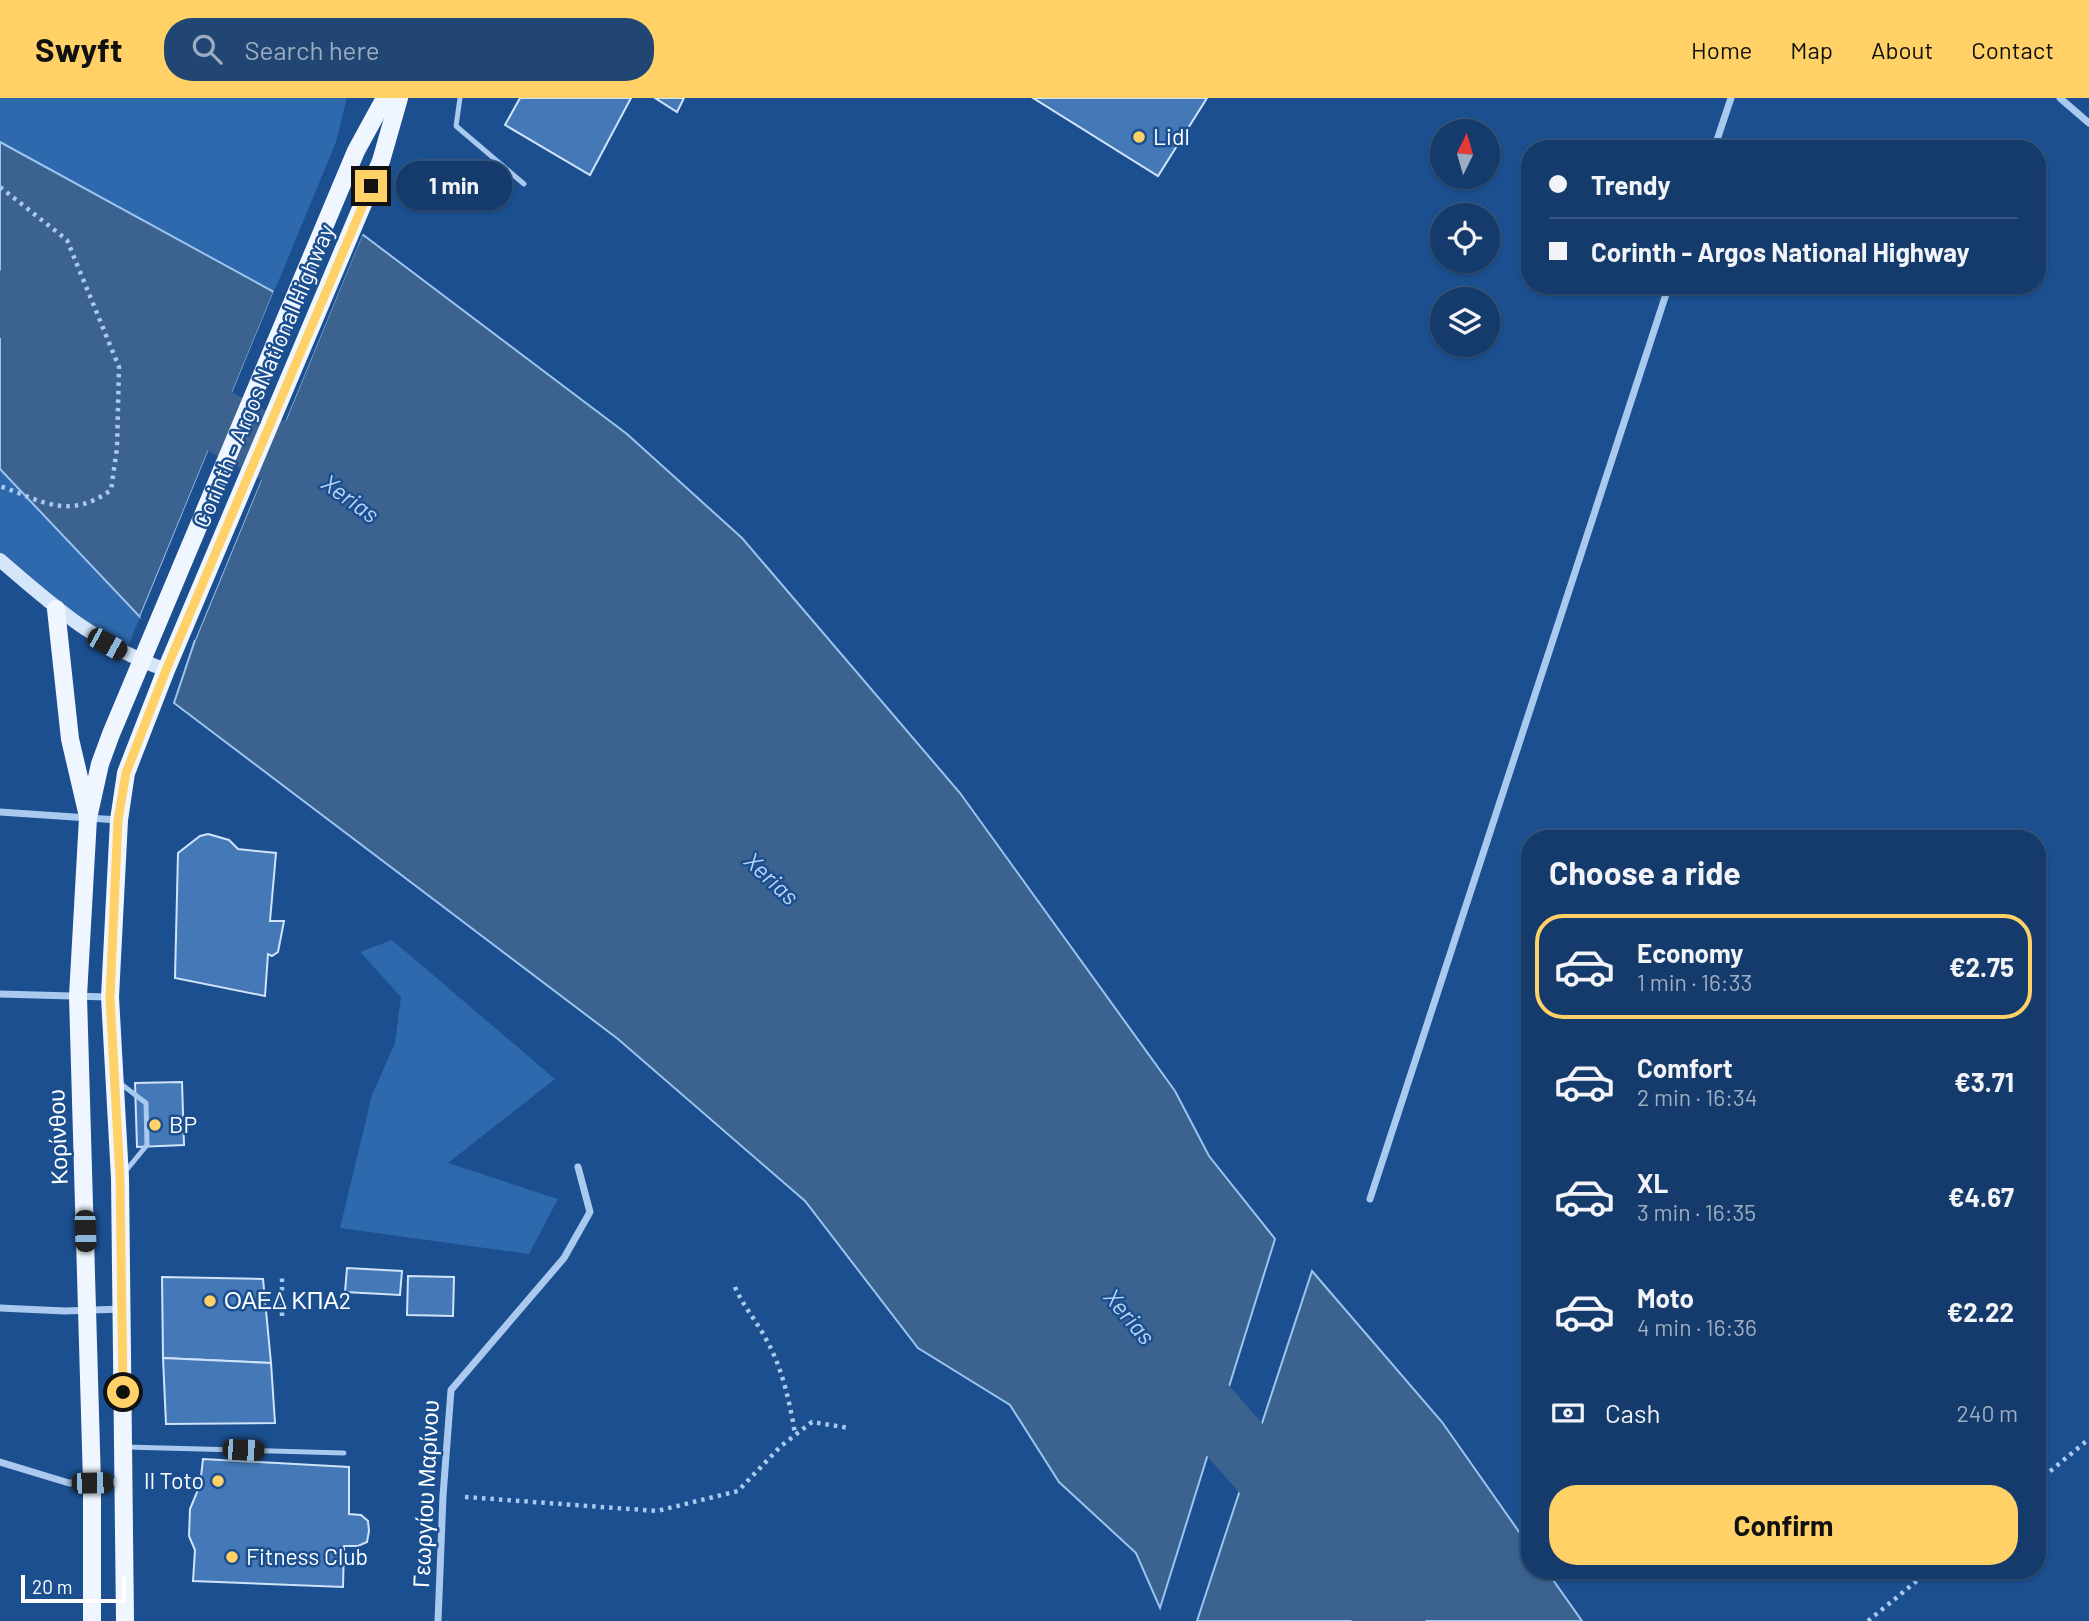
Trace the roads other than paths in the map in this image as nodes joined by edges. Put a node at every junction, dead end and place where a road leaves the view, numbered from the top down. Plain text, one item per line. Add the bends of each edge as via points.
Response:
1 (385, 98) edge
2 (399, 98) edge
3 (460, 98) edge
4 (1731, 98) edge
5 (2060, 98) edge
6 (2089, 123) edge
7 (1717, 140) edge
8 (524, 184) dead end
9 (1666, 294) edge
10 (0, 560) edge
11 (56, 609) junction
12 (142, 662) junction
13 (166, 670) junction
14 (0, 812) edge
15 (88, 818) junction
16 (118, 820) junction
17 (0, 994) edge
18 (78, 996) junction
19 (110, 997) junction
20 (115, 1079) junction
21 (578, 1167) dead end
22 (120, 1178) junction
23 (1370, 1199) dead end
24 (0, 1308) edge
25 (122, 1309) junction
26 (87, 1310) junction
27 (124, 1447) junction
28 (344, 1453) dead end
29 (0, 1462) edge
30 (124, 1482) junction
31 (92, 1483) junction
32 (92, 1621) edge
33 (125, 1621) edge
34 (438, 1621) edge

1 - 12 main road, Corinth - Argos National Highway via 356,151
2 - 13 main road, Corinth - Argos National Highway via 381,161
3 - 8 lane via 456,127
4 - 7 street
5 - 6 street
9 - 23 street
10 - 11 street
11 - 12 street via 89,635
11 - 15 main road via 70,739
12 - 13 street
12 - 15 main road, Κορίνθου via 100,764
13 - 16 main road via 126,773
14 - 15 street
15 - 16 street
15 - 18 main road, Κορίνθου
16 - 19 main road
17 - 18 street
18 - 19 street
18 - 26 main road, Κορίνθου
19 - 20 main road
20 - 22 main road
20 - 22 lane via 146,1103 147,1144
21 - 34 street, Γεωργίου Μαρίνου via 590,1212 564,1258 451,1390
22 - 25 main road
24 - 26 street
25 - 26 street
25 - 27 main road
26 - 31 main road, Κορίνθου
27 - 28 lane
27 - 30 main road
29 - 31 street via 69,1483
30 - 31 street
30 - 33 main road
31 - 32 main road, Κορίνθου

